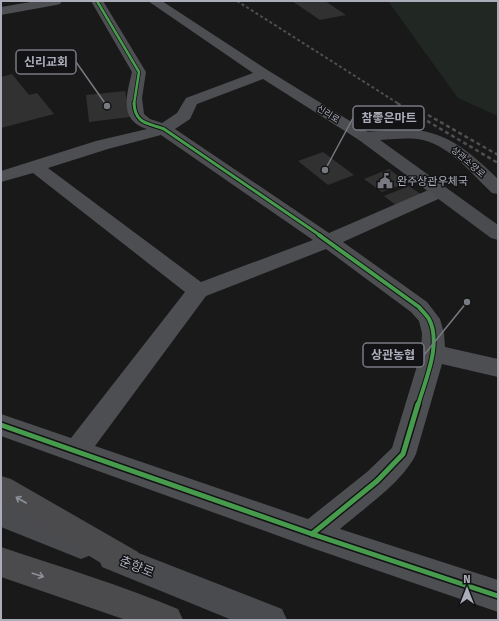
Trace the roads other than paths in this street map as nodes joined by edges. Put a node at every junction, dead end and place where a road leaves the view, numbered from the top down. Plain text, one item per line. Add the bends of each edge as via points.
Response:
1 (56, 1) edge
2 (97, 1) edge
3 (154, 1) edge
4 (1, 10) edge
5 (264, 74) junction
6 (164, 129) junction
7 (365, 137) junction
8 (35, 166) junction
9 (1, 177) edge
10 (498, 189) edge
11 (439, 192) junction
12 (498, 234) edge
13 (328, 241) junction
14 (198, 291) junction
15 (433, 353) junction
16 (498, 368) edge
17 (1, 425) edge
18 (76, 451) junction
19 (1, 488) edge
20 (1, 514) edge
21 (312, 534) junction
22 (1, 562) edge
23 (127, 562) junction
24 (498, 596) edge
25 (167, 620) edge
26 (272, 620) edge

1 - 4 street
2 - 6 street via 139,72 133,101 137,114 142,121
3 - 5 street, 신리로
5 - 6 street via 191,101 184,116
5 - 7 street, 신리로
6 - 8 street
6 - 13 street
7 - 10 main road, 상관소양로 via 416,134 436,139 454,148
7 - 11 main road, 신리로
8 - 9 street
8 - 14 street
11 - 12 main road, 신리로
11 - 13 street
13 - 14 street
13 - 15 street via 419,307 429,319 433,333
14 - 18 street
15 - 16 street
15 - 21 street via 403,454 377,481
17 - 18 street
18 - 21 street
23 -> 19 highway
20 - 23 main road, 춘향로
21 - 24 street
22 -> 25 highway
23 - 26 main road, 춘향로

